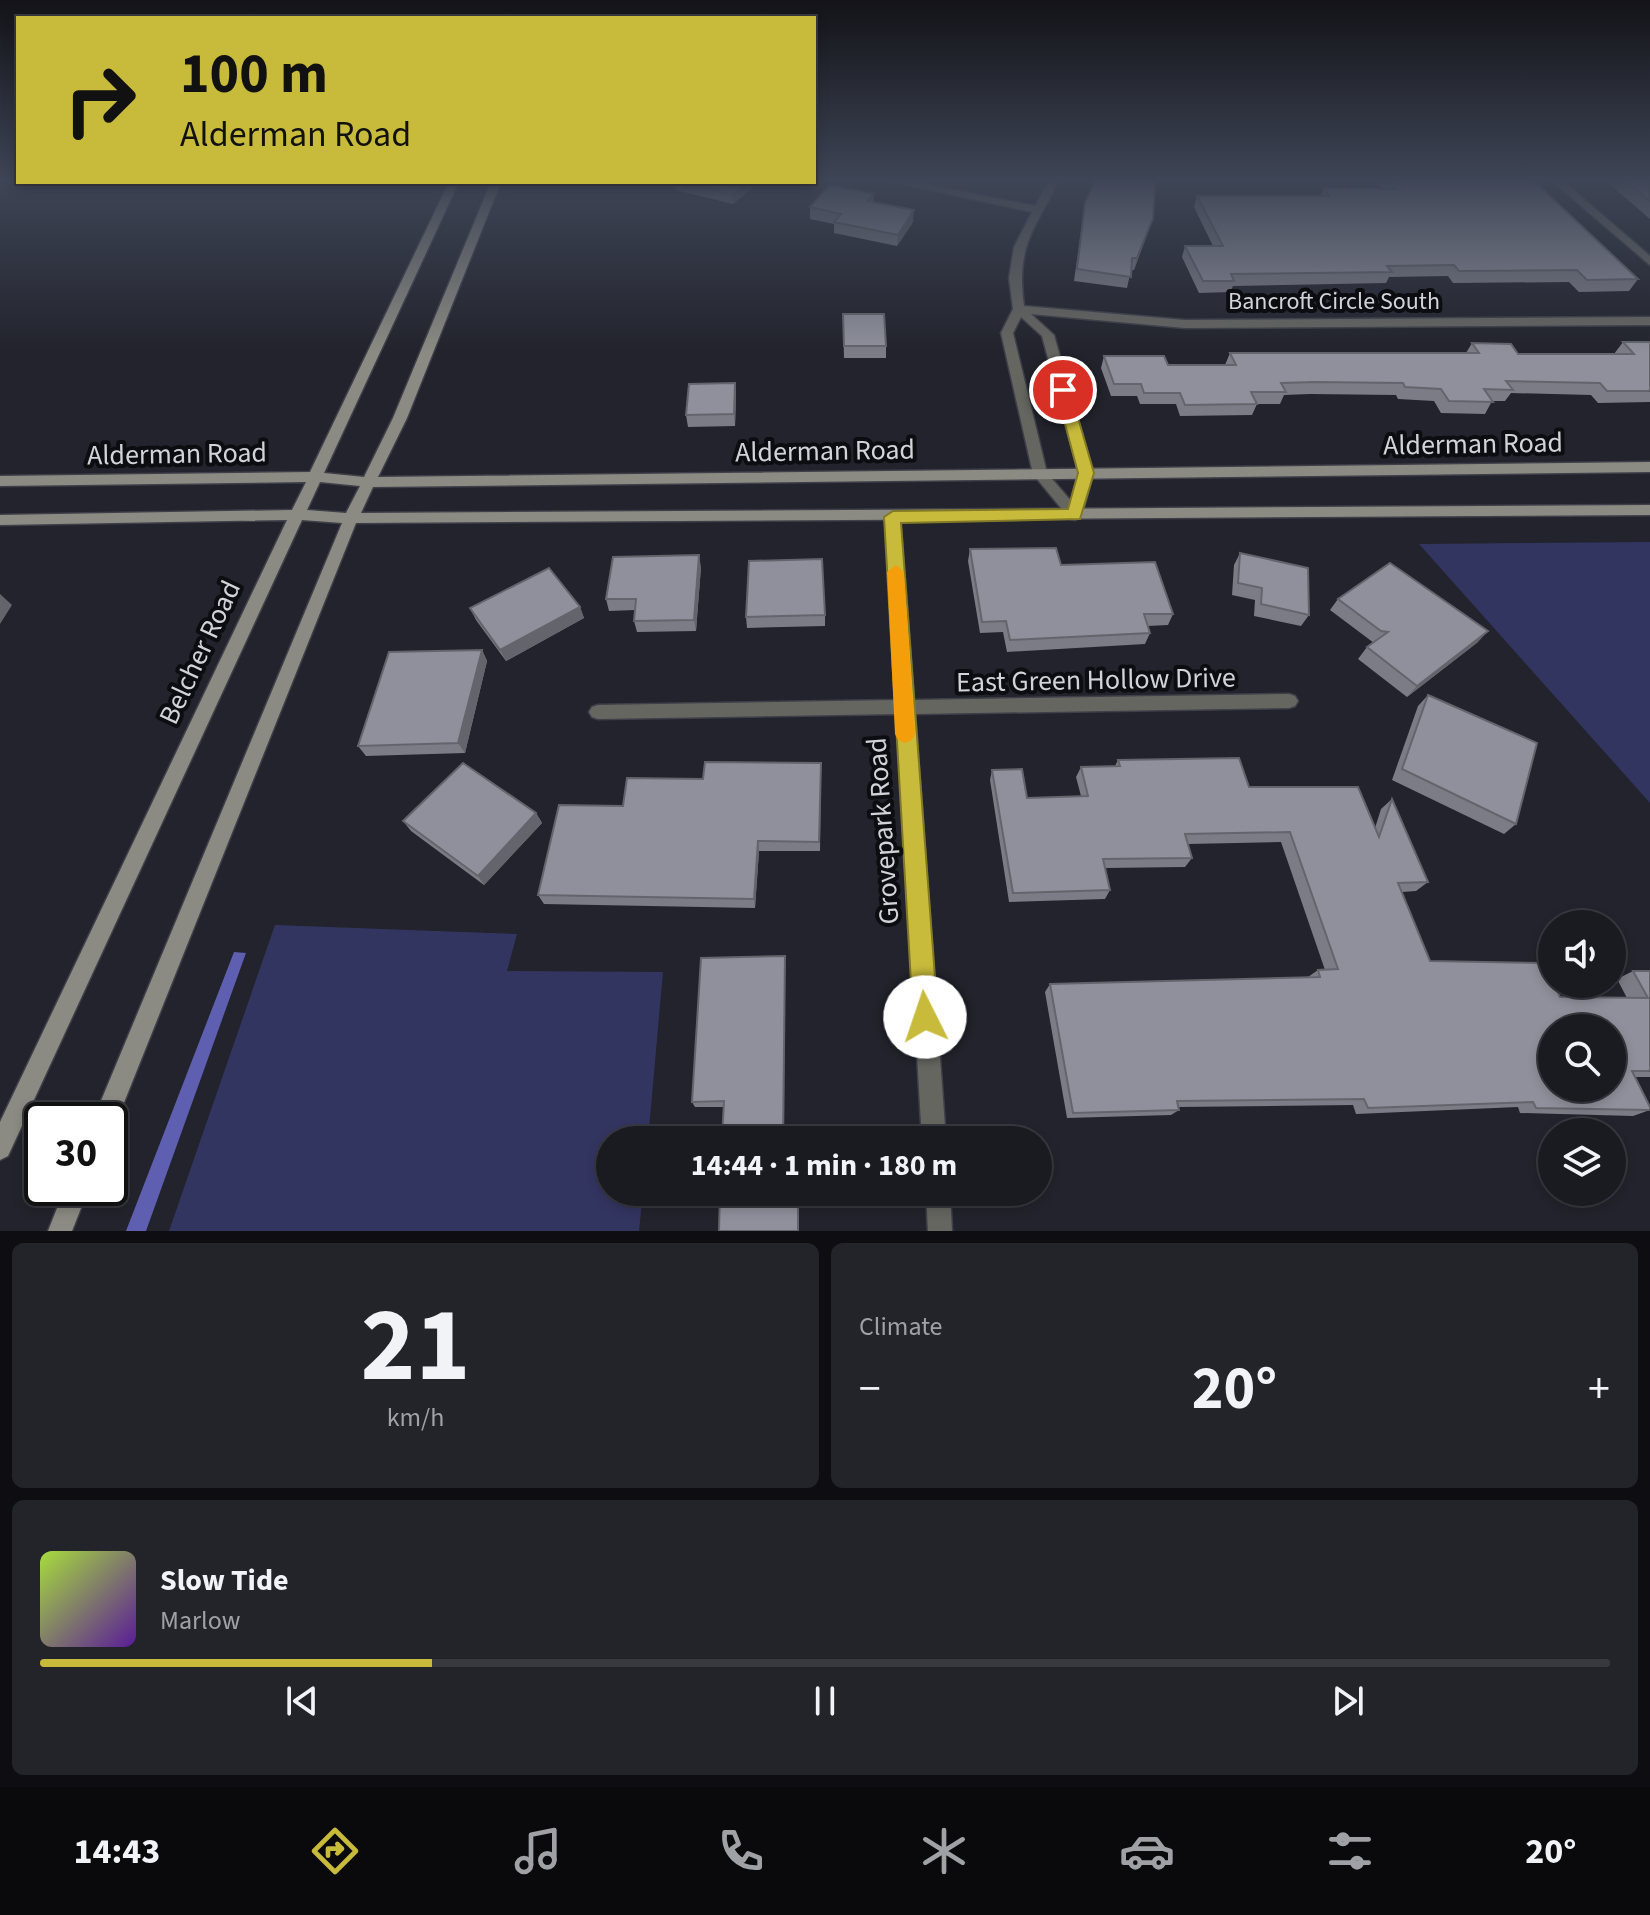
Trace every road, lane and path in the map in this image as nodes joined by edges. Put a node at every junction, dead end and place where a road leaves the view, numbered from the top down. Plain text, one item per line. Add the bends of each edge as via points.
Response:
1 (428, 238) edge
2 (473, 238) edge
3 (1023, 238) edge
4 (1623, 238) edge
5 (1650, 262) edge
6 (1019, 309) junction
7 (1650, 321) edge
8 (1650, 467) edge
9 (1086, 473) junction
10 (1040, 474) junction
11 (318, 477) junction
12 (0, 481) edge
13 (370, 482) junction
14 (1650, 510) edge
15 (297, 515) junction
16 (1075, 515) junction
17 (893, 517) junction
18 (351, 518) junction
19 (0, 520) edge
20 (1289, 701) dead end
21 (903, 709) junction
22 (598, 712) dead end
23 (112, 1102) edge
24 (933, 1126) edge
25 (0, 1148) edge
26 (70, 1206) edge
27 (939, 1206) edge
28 (60, 1231) edge
29 (940, 1231) edge

1 - 11 main road, Belcher Road
2 - 13 main road
3 - 6 street via 1015,278
4 - 5 street
6 - 7 street, Bancroft Circle South via 1185,324
6 - 9 street via 1048,335
6 - 10 street via 1007,333
8 - 9 main road, Alderman Road
9 - 10 main road, Alderman Road
9 - 16 street
10 - 13 main road, Alderman Road
10 - 16 street
11 - 12 main road, Alderman Road
11 - 13 main road, Alderman Road
11 - 15 main road, Belcher Road
13 - 18 main road
14 - 16 main road
15 - 18 main road
15 - 19 main road
15 - 25 main road, Belcher Road
16 - 17 main road
17 - 18 main road
17 - 21 street, Grovepark Road
18 - 23 main road
20 - 21 street, East Green Hollow Drive
21 - 22 street, East Green Hollow Drive
21 - 24 street, Grovepark Road
26 - 28 main road
27 - 29 street

